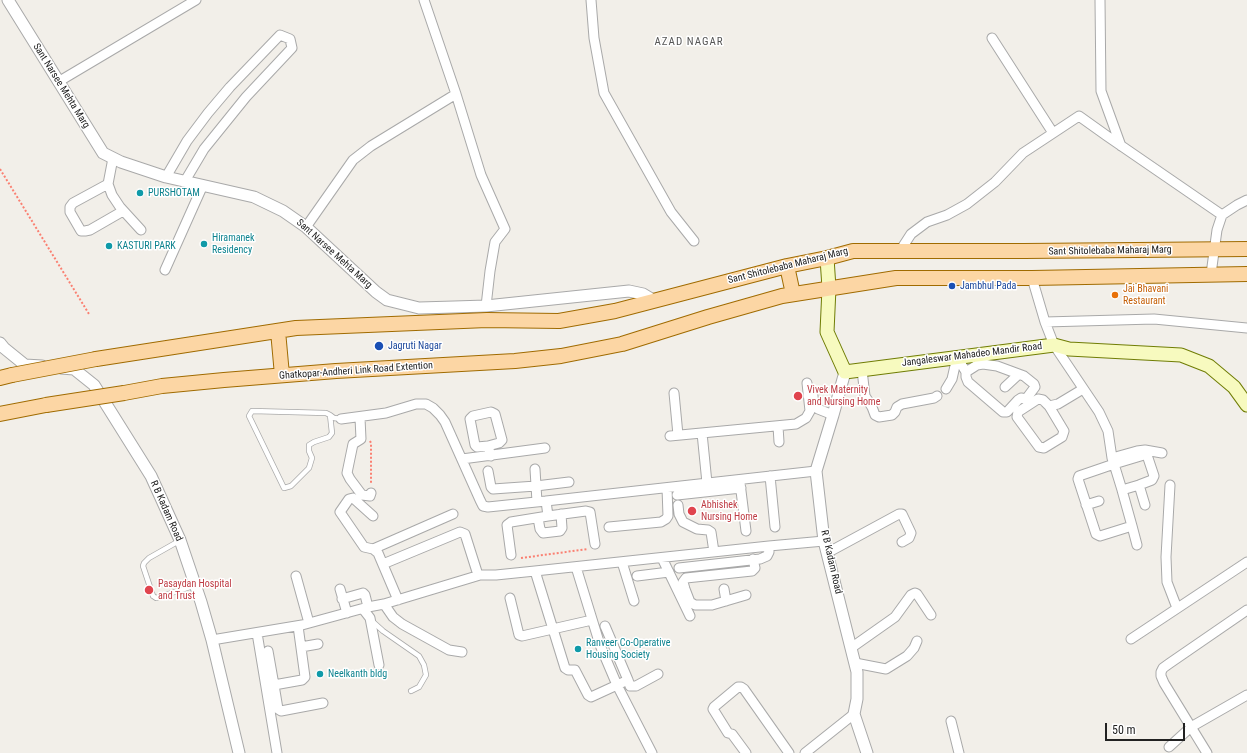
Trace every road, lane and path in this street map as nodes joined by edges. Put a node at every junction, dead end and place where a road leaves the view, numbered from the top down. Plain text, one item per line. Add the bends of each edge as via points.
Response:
1 (8, 0) edge
2 (196, 0) edge
3 (424, 0) edge
4 (591, 0) edge
5 (1100, 0) edge
6 (992, 38) dead end
7 (58, 82) junction
8 (456, 94) junction
9 (1053, 133) junction
10 (1121, 146) junction
11 (113, 158) junction
12 (0, 169) edge
13 (166, 177) junction
14 (186, 180) junction
15 (108, 184) junction
16 (203, 185) junction
17 (1247, 200) edge
18 (123, 211) junction
19 (1222, 215) junction
20 (306, 227) junction
21 (141, 230) dead end
22 (694, 241) dead end
23 (1247, 249) edge
24 (1214, 250) junction
25 (900, 251) junction
26 (827, 258) junction
27 (787, 266) junction
28 (165, 270) dead end
29 (1211, 274) junction
30 (1247, 274) edge
31 (1032, 278) junction
32 (829, 288) junction
33 (793, 294) junction
34 (653, 300) junction
35 (486, 306) junction
36 (89, 314) dead end
37 (1045, 322) junction
38 (1247, 328) edge
39 (278, 331) junction
40 (0, 343) edge
41 (1054, 345) junction
42 (957, 357) junction
43 (862, 370) junction
44 (845, 372) junction
45 (966, 372) junction
46 (1019, 374) junction
47 (282, 375) junction
48 (6, 377) edge
49 (807, 383) dead end
50 (1005, 387) dead end
51 (946, 389) dead end
52 (1083, 389) junction
53 (674, 393) dead end
54 (813, 393) dead end
55 (937, 396) dead end
56 (1247, 405) edge
57 (1049, 406) junction
58 (813, 407) junction
59 (0, 414) edge
60 (330, 415) junction
61 (833, 415) junction
62 (360, 418) junction
63 (341, 420) joint
64 (778, 426) junction
65 (702, 433) junction
66 (361, 439) junction
67 (779, 442) dead end
68 (488, 446) dead end
69 (545, 448) dead end
70 (1162, 453) dead end
71 (491, 456) junction
72 (462, 459) junction
73 (1113, 461) junction
74 (534, 470) dead end
75 (488, 471) dead end
76 (816, 471) junction
77 (770, 476) junction
78 (569, 482) dead end
79 (707, 483) junction
80 (740, 484) junction
81 (1139, 485) junction
82 (1170, 485) dead end
83 (536, 486) junction
84 (667, 488) junction
85 (1122, 490) junction
86 (371, 493) joint
87 (677, 495) dead end
88 (1099, 501) dead end
89 (542, 502) junction
90 (678, 505) dead end
91 (1086, 505) junction
92 (1145, 505) dead end
93 (453, 514) dead end
94 (561, 514) junction
95 (373, 516) dead end
96 (548, 516) junction
97 (538, 518) junction
98 (1132, 526) junction
99 (609, 527) dead end
100 (775, 527) dead end
101 (746, 531) dead end
102 (180, 540) junction
103 (824, 541) junction
104 (902, 542) dead end
105 (595, 544) joint
106 (1138, 545) dead end
107 (769, 546) junction
108 (373, 548) junction
109 (714, 552) junction
110 (827, 553) junction
111 (511, 555) joint
112 (662, 558) junction
113 (753, 559) junction
114 (622, 562) junction
115 (1247, 562) edge
116 (383, 564) junction
117 (576, 567) junction
118 (679, 568) dead end
119 (535, 571) junction
120 (669, 572) junction
121 (478, 575) junction
122 (296, 576) dead end
123 (637, 576) dead end
124 (196, 585) junction
125 (340, 589) dead end
126 (724, 589) dead end
127 (746, 595) dead end
128 (510, 598) dead end
129 (342, 599) junction
130 (398, 600) junction
131 (634, 601) dead end
132 (726, 601) junction
133 (384, 604) junction
134 (366, 608) junction
135 (1177, 608) junction
136 (1247, 610) edge
137 (346, 613) junction
138 (931, 615) dead end
139 (690, 616) dead end
140 (370, 618) junction
141 (592, 620) junction
142 (310, 623) junction
143 (298, 626) junction
144 (605, 626) dead end
145 (553, 628) junction
146 (257, 633) junction
147 (1131, 639) dead end
148 (212, 640) junction
149 (611, 640) junction
150 (917, 641) dead end
151 (318, 644) dead end
152 (600, 645) junction
153 (301, 647) junction
154 (852, 648) junction
155 (268, 651) dead end
156 (462, 652) dead end
157 (619, 659) junction
158 (855, 663) junction
159 (608, 664) junction
160 (379, 665) dead end
161 (658, 674) dead end
162 (628, 680) junction
163 (274, 685) junction
164 (617, 685) junction
165 (411, 691) dead end
166 (1247, 695) edge
167 (323, 703) dead end
168 (854, 714) junction
169 (951, 721) dead end
170 (1191, 727) junction
171 (1169, 747) dead end
172 (239, 753) edge
173 (277, 753) edge
174 (652, 753) edge
175 (746, 753) edge
176 (789, 753) edge
177 (805, 753) edge
178 (867, 753) edge
179 (959, 753) edge
180 (1207, 753) edge

1 - 7 street, Sant Narsee Mehta Marg
2 - 7 street
3 - 8 street
4 - 22 street via 594,38 604,93 671,212
5 - 10 street via 1101,91
6 - 9 street
7 - 11 street, Sant Narsee Mehta Marg via 103,153
8 - 20 street via 370,146 353,160
8 - 35 street via 481,175 505,229 495,242
9 - 10 street via 1079,116
9 - 25 street via 1023,154 995,182 966,204 927,222 911,234
10 - 19 street
11 - 13 street, Sant Narsee Mehta Marg
11 - 15 street
12 - 36 path
13 - 14 street, Sant Narsee Mehta Marg
13 - 14 street via 187,141 230,87 280,35 290,39 292,48 246,97 204,149
14 - 16 street, Sant Narsee Mehta Marg
15 - 18 street
15 - 18 street via 73,203 70,212 81,231 85,231
16 - 20 street, Sant Narsee Mehta Marg via 254,197 283,211
16 - 28 street
17 - 19 street
18 - 21 street
19 - 24 street
20 - 35 street, Sant Narsee Mehta Marg via 387,300 418,308
23 - 24 main road, Sant Shitolebaba Maharaj Marg
24 - 25 main road, Sant Shitolebaba Maharaj Marg
24 - 29 street
25 - 26 main road, Sant Shitolebaba Maharaj Marg via 853,251
26 - 27 main road, Sant Shitolebaba Maharaj Marg
26 - 32 main road
27 - 33 main road
27 - 34 main road, Sant Shitolebaba Maharaj Marg
29 - 30 main road
29 - 31 main road
31 - 32 main road via 896,278
31 - 37 street
32 - 33 main road
32 - 44 main road via 827,332
33 - 47 main road, Ghatkopar-Andheri Link Road Extention via 622,344 561,356
34 - 35 street, Sant Narsee Mehta Marg via 643,294 629,291
34 - 39 main road, Sant Shitolebaba Maharaj Marg via 615,311 559,321 453,321
37 - 38 street via 1154,319
37 - 41 street
39 - 47 main road
39 - 48 main road, Sant Shitolebaba Maharaj Marg, bridge via 96,359
40 - 102 street, R B Kadam Road via 25,365 74,369 94,385 151,476
41 - 42 main road, Jangaleswar Mahadeo Mandir Road
41 - 52 street
41 - 56 main road, Jangaleswar Mahadeo Mandir Road via 1069,350 1181,355 1209,366 1234,387
42 - 43 main road, Jangaleswar Mahadeo Mandir Road
42 - 45 street
42 - 51 street via 952,379
43 - 44 main road, Jangaleswar Mahadeo Mandir Road
43 - 55 street via 865,396 878,417 892,415 902,404
44 - 61 street, R B Kadam Road
45 - 46 street via 983,364
45 - 46 street via 968,382 1003,412 1007,412 1020,398 1026,399 1035,387
46 - 50 street
47 - 59 main road, Ghatkopar-Andheri Link Road Extention, bridge via 162,386
49 - 58 street
52 - 57 street via 1058,404
52 - 73 street via 1108,431
53 - 65 street via 674,436
54 - 58 street
57 - 57 street via 1038,399 1018,412 1017,417 1039,447 1044,448 1062,437 1064,431
58 - 61 street
58 - 64 street via 806,418 796,424
60 - 60 lane via 332,434 309,445 312,458 310,468 291,486 284,488 249,416 252,411
60 - 63 lane
61 - 76 street, R B Kadam Road
62 - 63 street
62 - 66 street
62 - 72 street via 416,404 426,404 445,422
64 - 65 street
64 - 67 street
65 - 79 street
66 - 86 path via 371,444
66 - 86 street via 353,444 347,473 362,495 370,496
68 - 71 street
69 - 71 street
70 - 73 street via 1137,451
71 - 72 street
72 - 89 street via 484,506
73 - 81 street via 1147,455 1154,476 1152,480
73 - 85 street
73 - 91 street via 1079,476
74 - 83 street
75 - 83 street via 493,489
76 - 77 street
76 - 103 street, R B Kadam Road
77 - 80 street
77 - 100 street
78 - 83 street
79 - 80 street
79 - 84 street
80 - 87 street
80 - 101 street
81 - 85 street
81 - 92 street
82 - 135 street via 1166,530 1167,582
83 - 89 street
84 - 89 street
84 - 99 street via 666,519 661,522
85 - 98 street
88 - 91 street
89 - 96 street
90 - 109 street via 683,522 711,532
91 - 98 street via 1096,534 1100,536
93 - 108 street
94 - 96 street
94 - 97 street via 560,531 543,533
94 - 105 street via 590,512
95 - 108 street via 353,498 349,499 340,512 364,547
96 - 97 street
97 - 111 street via 511,522 507,525
98 - 106 street
102 - 124 street, R B Kadam Road
102 - 124 lane via 144,563 153,596 156,598
103 - 107 street
103 - 110 street, R B Kadam Road
104 - 110 street via 911,533 902,514 899,514
105 - 111 path via 592,548 514,559
107 - 109 street
107 - 113 street via 767,556
108 - 116 street
109 - 112 street
110 - 154 street, R B Kadam Road
112 - 114 street
112 - 120 street
113 - 118 street
113 - 132 street via 755,568 752,570 686,578 684,589 690,602 712,605
114 - 117 street
114 - 131 street
115 - 135 street
116 - 121 street via 460,532 465,534
116 - 130 street
117 - 119 street
117 - 141 street
119 - 121 street
119 - 145 street
120 - 123 street
120 - 139 street
121 - 130 street
122 - 142 street
124 - 148 street, R B Kadam Road
125 - 129 street
126 - 132 street
127 - 132 street
128 - 145 street via 519,635
129 - 134 street via 363,593
129 - 137 street
130 - 133 street
133 - 134 street
133 - 156 street via 402,624 448,650
134 - 137 street
134 - 140 street
135 - 147 street
136 - 170 street via 1163,668 1161,672 1164,683
137 - 142 street
138 - 154 street via 915,593 895,617
140 - 160 street
140 - 165 lane via 376,626 419,656 426,675 419,687
141 - 145 street
141 - 152 street
142 - 143 street
143 - 146 street
143 - 153 street
144 - 149 street
145 - 164 street via 565,668 575,670 588,695 591,697
146 - 148 street
146 - 173 street
148 - 172 street, R B Kadam Road
149 - 152 street
149 - 157 street
150 - 158 street via 907,656 886,668
151 - 153 street
152 - 159 street
153 - 163 street via 305,677 302,680
154 - 158 street, R B Kadam Road
155 - 163 street
157 - 159 street
157 - 162 street
158 - 168 street, R B Kadam Road via 857,692
159 - 164 street
161 - 162 street via 636,686 630,686
162 - 164 street
163 - 167 street via 278,709 281,711
164 - 174 street
166 - 170 street
168 - 177 street
168 - 178 street, R B Kadam Road
169 - 179 street
170 - 171 street
170 - 180 street
175 - 176 street via 732,734 728,733 713,710 738,687 744,689

